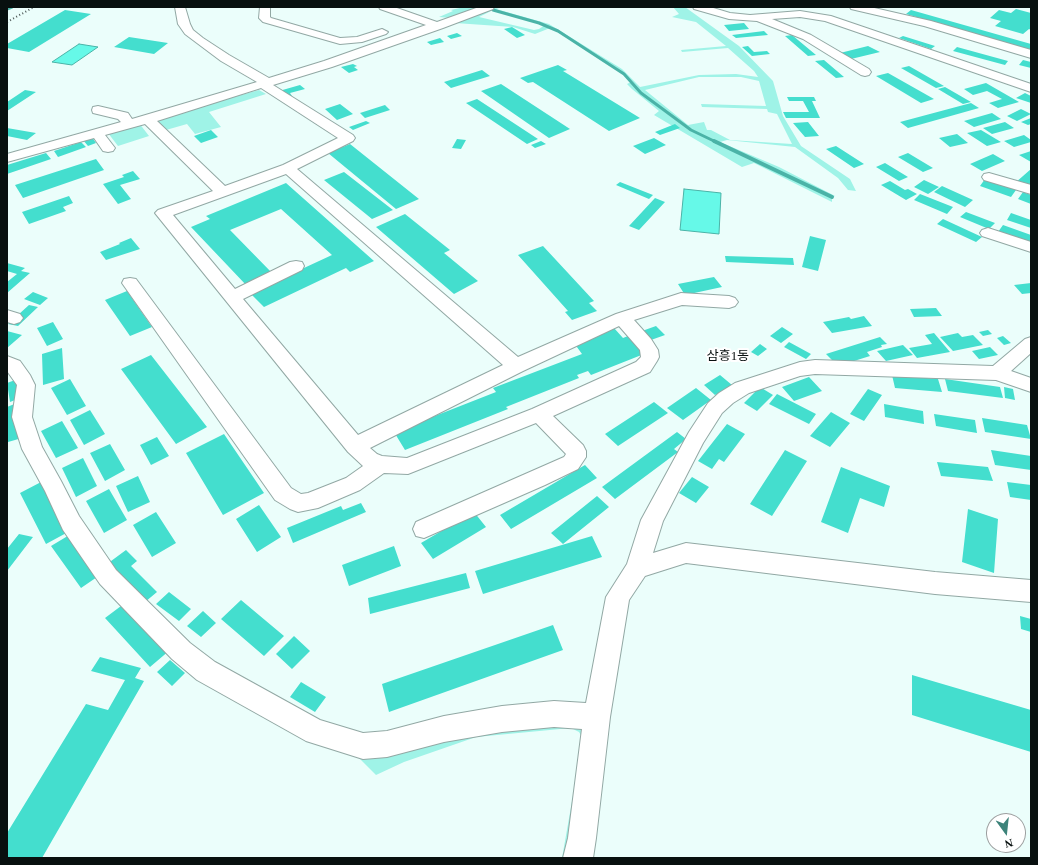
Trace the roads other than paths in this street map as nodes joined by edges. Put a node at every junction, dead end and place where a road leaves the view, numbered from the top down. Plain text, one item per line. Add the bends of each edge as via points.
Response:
1 (180, 7) edge
2 (265, 7) edge
3 (384, 7) edge
4 (489, 7) edge
5 (698, 7) edge
6 (855, 7) edge
7 (425, 16) junction
8 (756, 18) junction
9 (452, 21) junction
10 (439, 26) junction
11 (1031, 54) edge
12 (865, 72) dead end
13 (265, 84) junction
14 (1031, 88) edge
15 (98, 110) dead end
16 (148, 119) junction
17 (129, 124) junction
18 (97, 133) junction
19 (108, 148) dead end
20 (7, 158) edge
21 (288, 168) junction
22 (989, 177) dead end
23 (1031, 190) edge
24 (223, 192) junction
25 (988, 233) dead end
26 (1031, 247) edge
27 (296, 266) dead end
28 (130, 283) dead end
29 (232, 297) junction
30 (729, 302) dead end
31 (622, 318) junction
32 (1031, 343) edge
33 (7, 363) edge
34 (516, 366) junction
35 (997, 373) junction
36 (1031, 385) edge
37 (539, 414) junction
38 (354, 446) junction
39 (381, 464) junction
40 (424, 529) dead end
41 (637, 568) junction
42 (1031, 591) edge
43 (597, 717) junction
44 (578, 858) edge

1 - 13 street via 189,32
2 - 7 street via 264,18 267,20 340,41 358,40
3 - 7 street
4 - 9 street
5 - 8 street via 729,16
6 - 11 street via 927,23
7 - 9 street
7 - 10 street
8 - 12 street via 807,37
8 - 14 street via 800,14 827,18
9 - 10 street
10 - 13 street
13 - 16 street
13 - 21 street via 348,138
15 - 17 street via 123,116
16 - 17 street
16 - 24 street
17 - 18 street
18 - 19 street
18 - 20 street
21 - 24 street
21 - 34 street
22 - 23 street
24 - 29 street via 163,212
25 - 26 street
27 - 29 street
28 - 39 street via 283,494 298,503 310,502 353,484
29 - 38 street
30 - 31 street via 681,300
31 - 34 street
31 - 37 street via 649,350 650,356 643,367
32 - 35 street
33 - 43 street via 21,375 26,385 22,417 26,432 32,449 71,523 108,578 181,652 206,671 315,732 363,746 387,744 444,729 502,719 554,714
34 - 38 street
35 - 36 street
35 - 41 street via 815,367 800,369 742,388 716,408 696,438 652,520
37 - 39 street via 408,466
37 - 40 street via 576,451 571,463
38 - 39 street via 370,460
41 - 42 street via 686,553 935,583
41 - 43 street via 618,597
43 - 44 street

